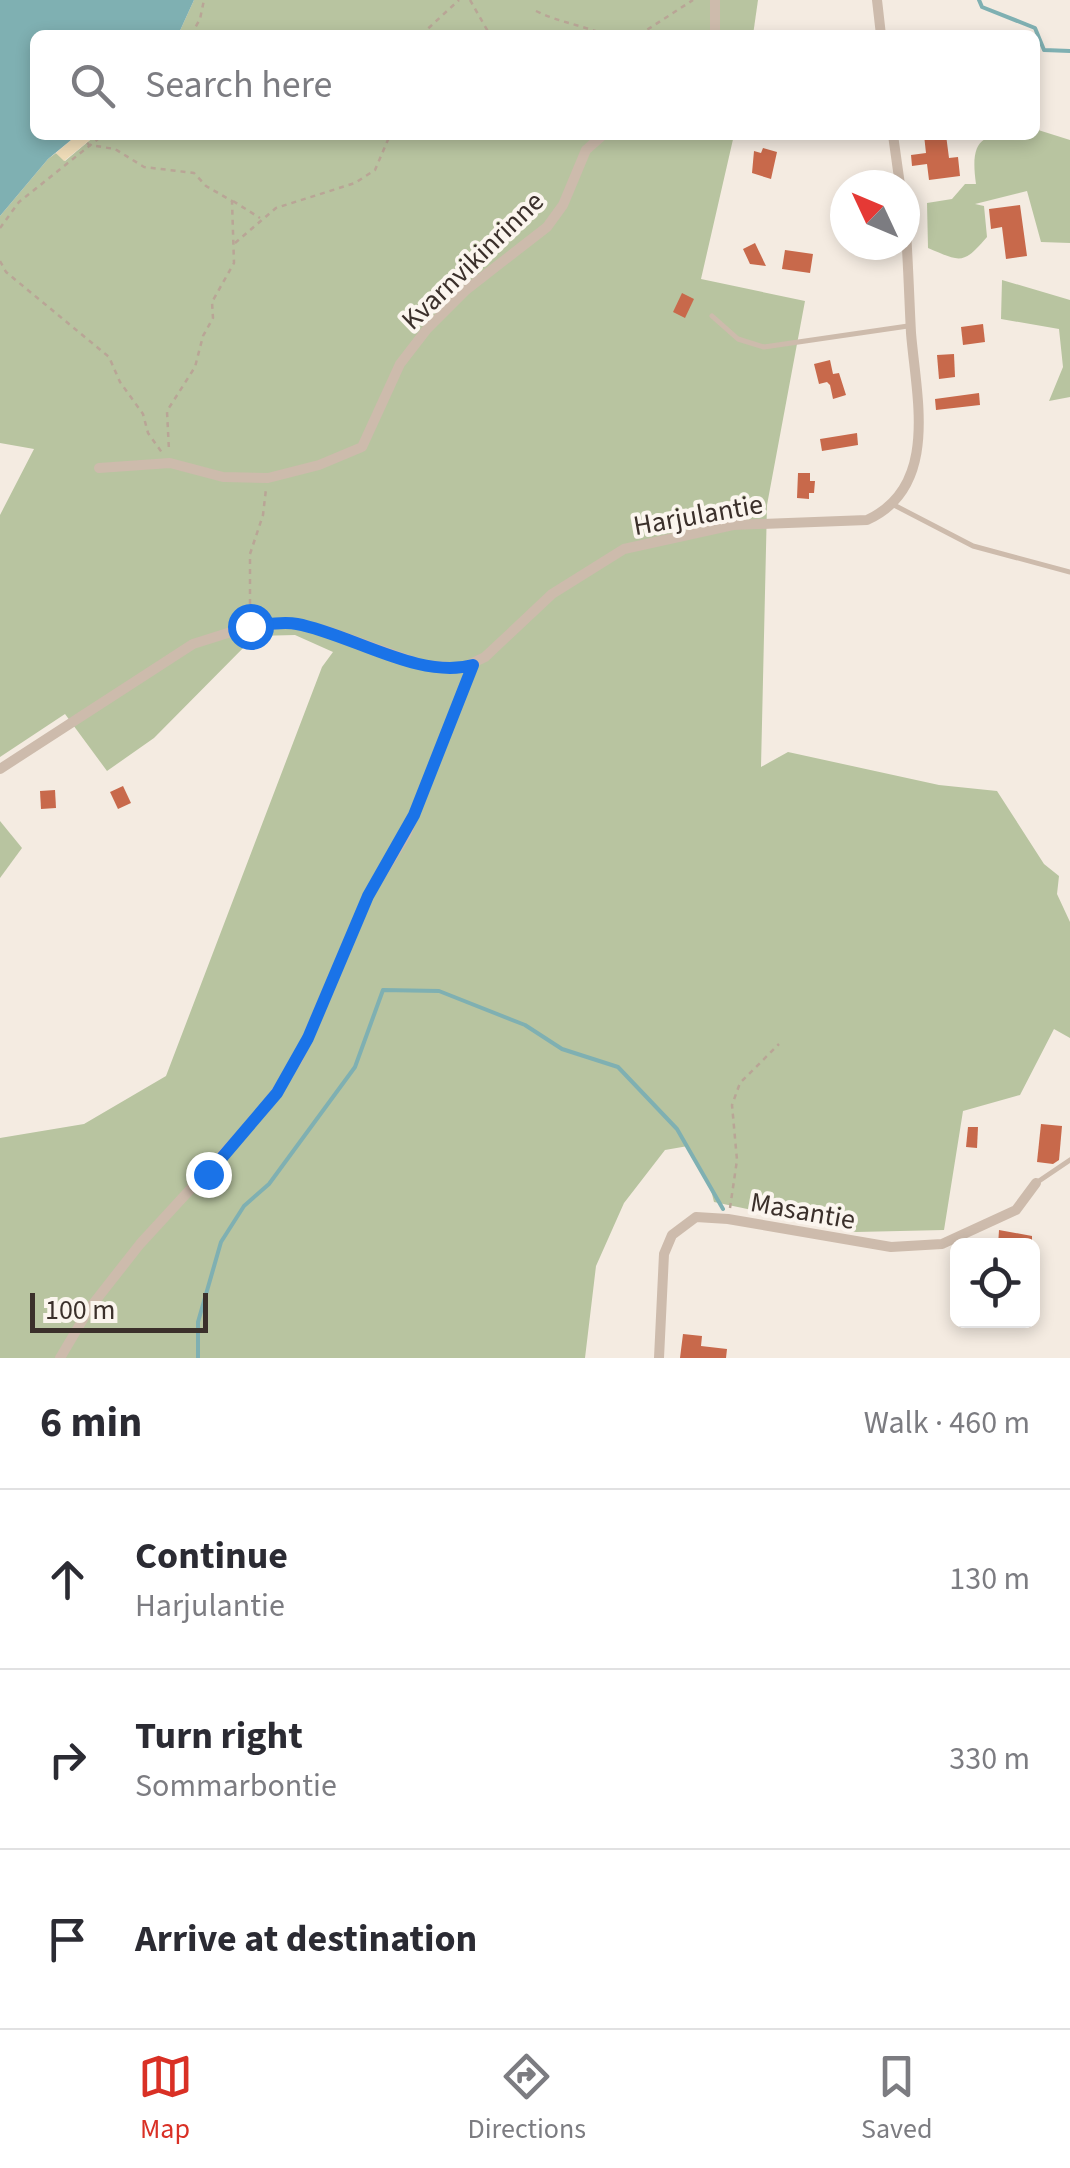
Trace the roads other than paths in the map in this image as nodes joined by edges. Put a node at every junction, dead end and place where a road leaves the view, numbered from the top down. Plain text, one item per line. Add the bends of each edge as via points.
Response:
1 (715, 0) edge
2 (877, 0) edge
3 (715, 30) edge
4 (880, 30) edge
5 (597, 140) edge
6 (894, 140) edge
7 (898, 170) edge
8 (907, 260) edge
9 (712, 316) dead end
10 (911, 326) junction
11 (99, 468) dead end
12 (892, 504) junction
13 (1070, 572) edge
14 (473, 665) junction
15 (0, 769) edge
16 (1070, 1160) edge
17 (1036, 1183) joint
18 (60, 1358) edge
19 (659, 1358) edge

1 - 3 street
2 - 4 street
5 - 11 street, Kvarnvikinrinne via 547,227 466,290 400,364 362,447 268,478 223,478 170,464
6 - 7 street
8 - 10 street
9 - 10 lane via 738,339 764,347
10 - 12 street via 919,441 906,485
12 - 13 lane via 973,546
12 - 14 street, Harjulantie via 867,520 732,525 624,548 552,594
14 - 15 street via 423,665 292,622 250,626 193,644
14 - 18 street via 406,835 368,896 298,1059 266,1107 140,1244
16 - 17 lane
17 - 19 street, Masantie via 1016,1210 942,1244 892,1247 696,1217 672,1235 664,1254

